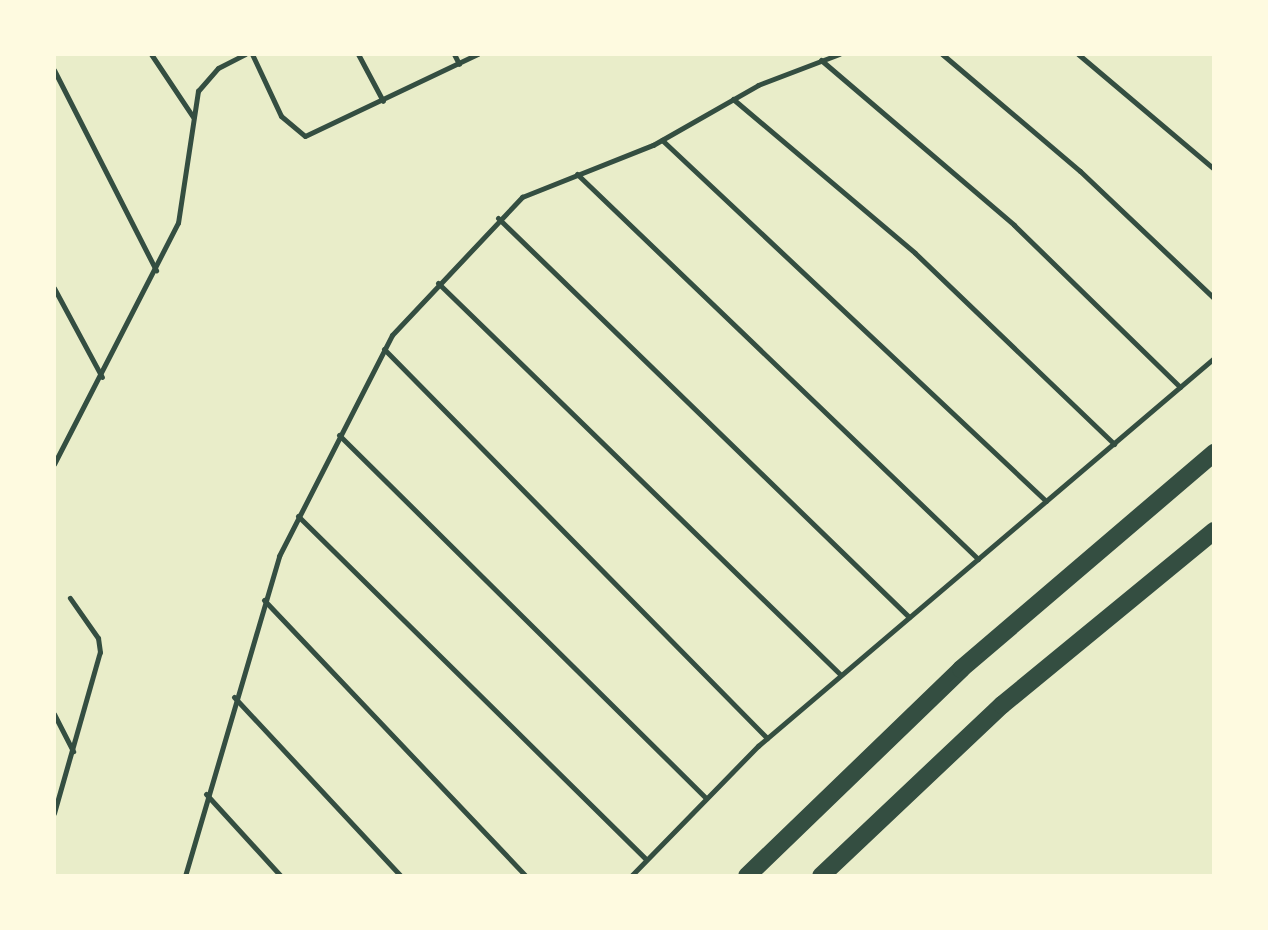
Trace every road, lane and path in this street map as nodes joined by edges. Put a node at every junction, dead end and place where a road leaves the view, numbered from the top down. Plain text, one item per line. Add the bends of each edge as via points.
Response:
1 (151, 54) edge
2 (245, 54) edge
3 (252, 54) edge
4 (358, 54) edge
5 (454, 54) edge
6 (478, 54) edge
7 (839, 54) edge
8 (942, 54) edge
9 (1078, 54) edge
10 (821, 60) junction
11 (459, 64) junction
12 (54, 70) edge
13 (733, 99) junction
14 (383, 101) junction
15 (193, 117) junction
16 (662, 139) junction
17 (1214, 169) edge
18 (577, 174) junction
19 (498, 218) junction
20 (156, 270) junction
21 (438, 283) junction
22 (54, 288) edge
23 (1214, 298) edge
24 (384, 348) junction
25 (1214, 358) edge
26 (102, 377) junction
27 (1180, 387) junction
28 (339, 435) junction
29 (1114, 444) junction
30 (1214, 453) edge
31 (54, 464) edge
32 (1046, 502) junction
33 (298, 516) junction
34 (1214, 531) edge
35 (978, 559) junction
36 (70, 598) dead end
37 (264, 600) junction
38 (909, 617) junction
39 (841, 674) junction
40 (234, 697) junction
41 (54, 714) edge
42 (767, 738) junction
43 (73, 751) junction
44 (206, 794) junction
45 (705, 797) junction
46 (54, 813) edge
47 (646, 859) junction
48 (185, 876) edge
49 (281, 876) edge
50 (401, 876) edge
51 (526, 876) edge
52 (631, 876) edge
53 (747, 876) edge
54 (821, 876) edge

1 - 15 lane
2 - 15 lane via 206,78
3 - 14 lane via 295,133 317,134
4 - 14 lane
5 - 11 lane
6 - 11 lane
7 - 10 lane
8 - 23 lane via 1080,171
9 - 17 lane
10 - 13 lane
10 - 27 lane via 1014,225
11 - 14 lane
12 - 20 lane
13 - 16 lane
13 - 29 lane via 915,253
15 - 20 lane via 188,182
16 - 18 lane
16 - 32 lane
18 - 19 lane via 522,197
18 - 35 lane
19 - 21 lane
19 - 38 lane
20 - 26 lane
21 - 24 lane
21 - 39 lane
22 - 26 lane
24 - 28 lane
24 - 42 lane
25 - 27 lane
26 - 31 lane
27 - 29 lane
28 - 33 lane
28 - 45 lane
29 - 32 lane
30 - 53 main road via 961,669
32 - 35 lane
33 - 37 lane
33 - 47 lane
34 - 54 main road via 1002,705
35 - 38 lane
36 - 43 lane via 93,629 100,652
37 - 40 lane
37 - 51 lane
38 - 39 lane
39 - 42 lane
40 - 44 lane
40 - 50 lane
41 - 43 lane
42 - 45 lane
43 - 46 lane
44 - 48 lane
44 - 49 lane
45 - 47 lane
47 - 52 lane

